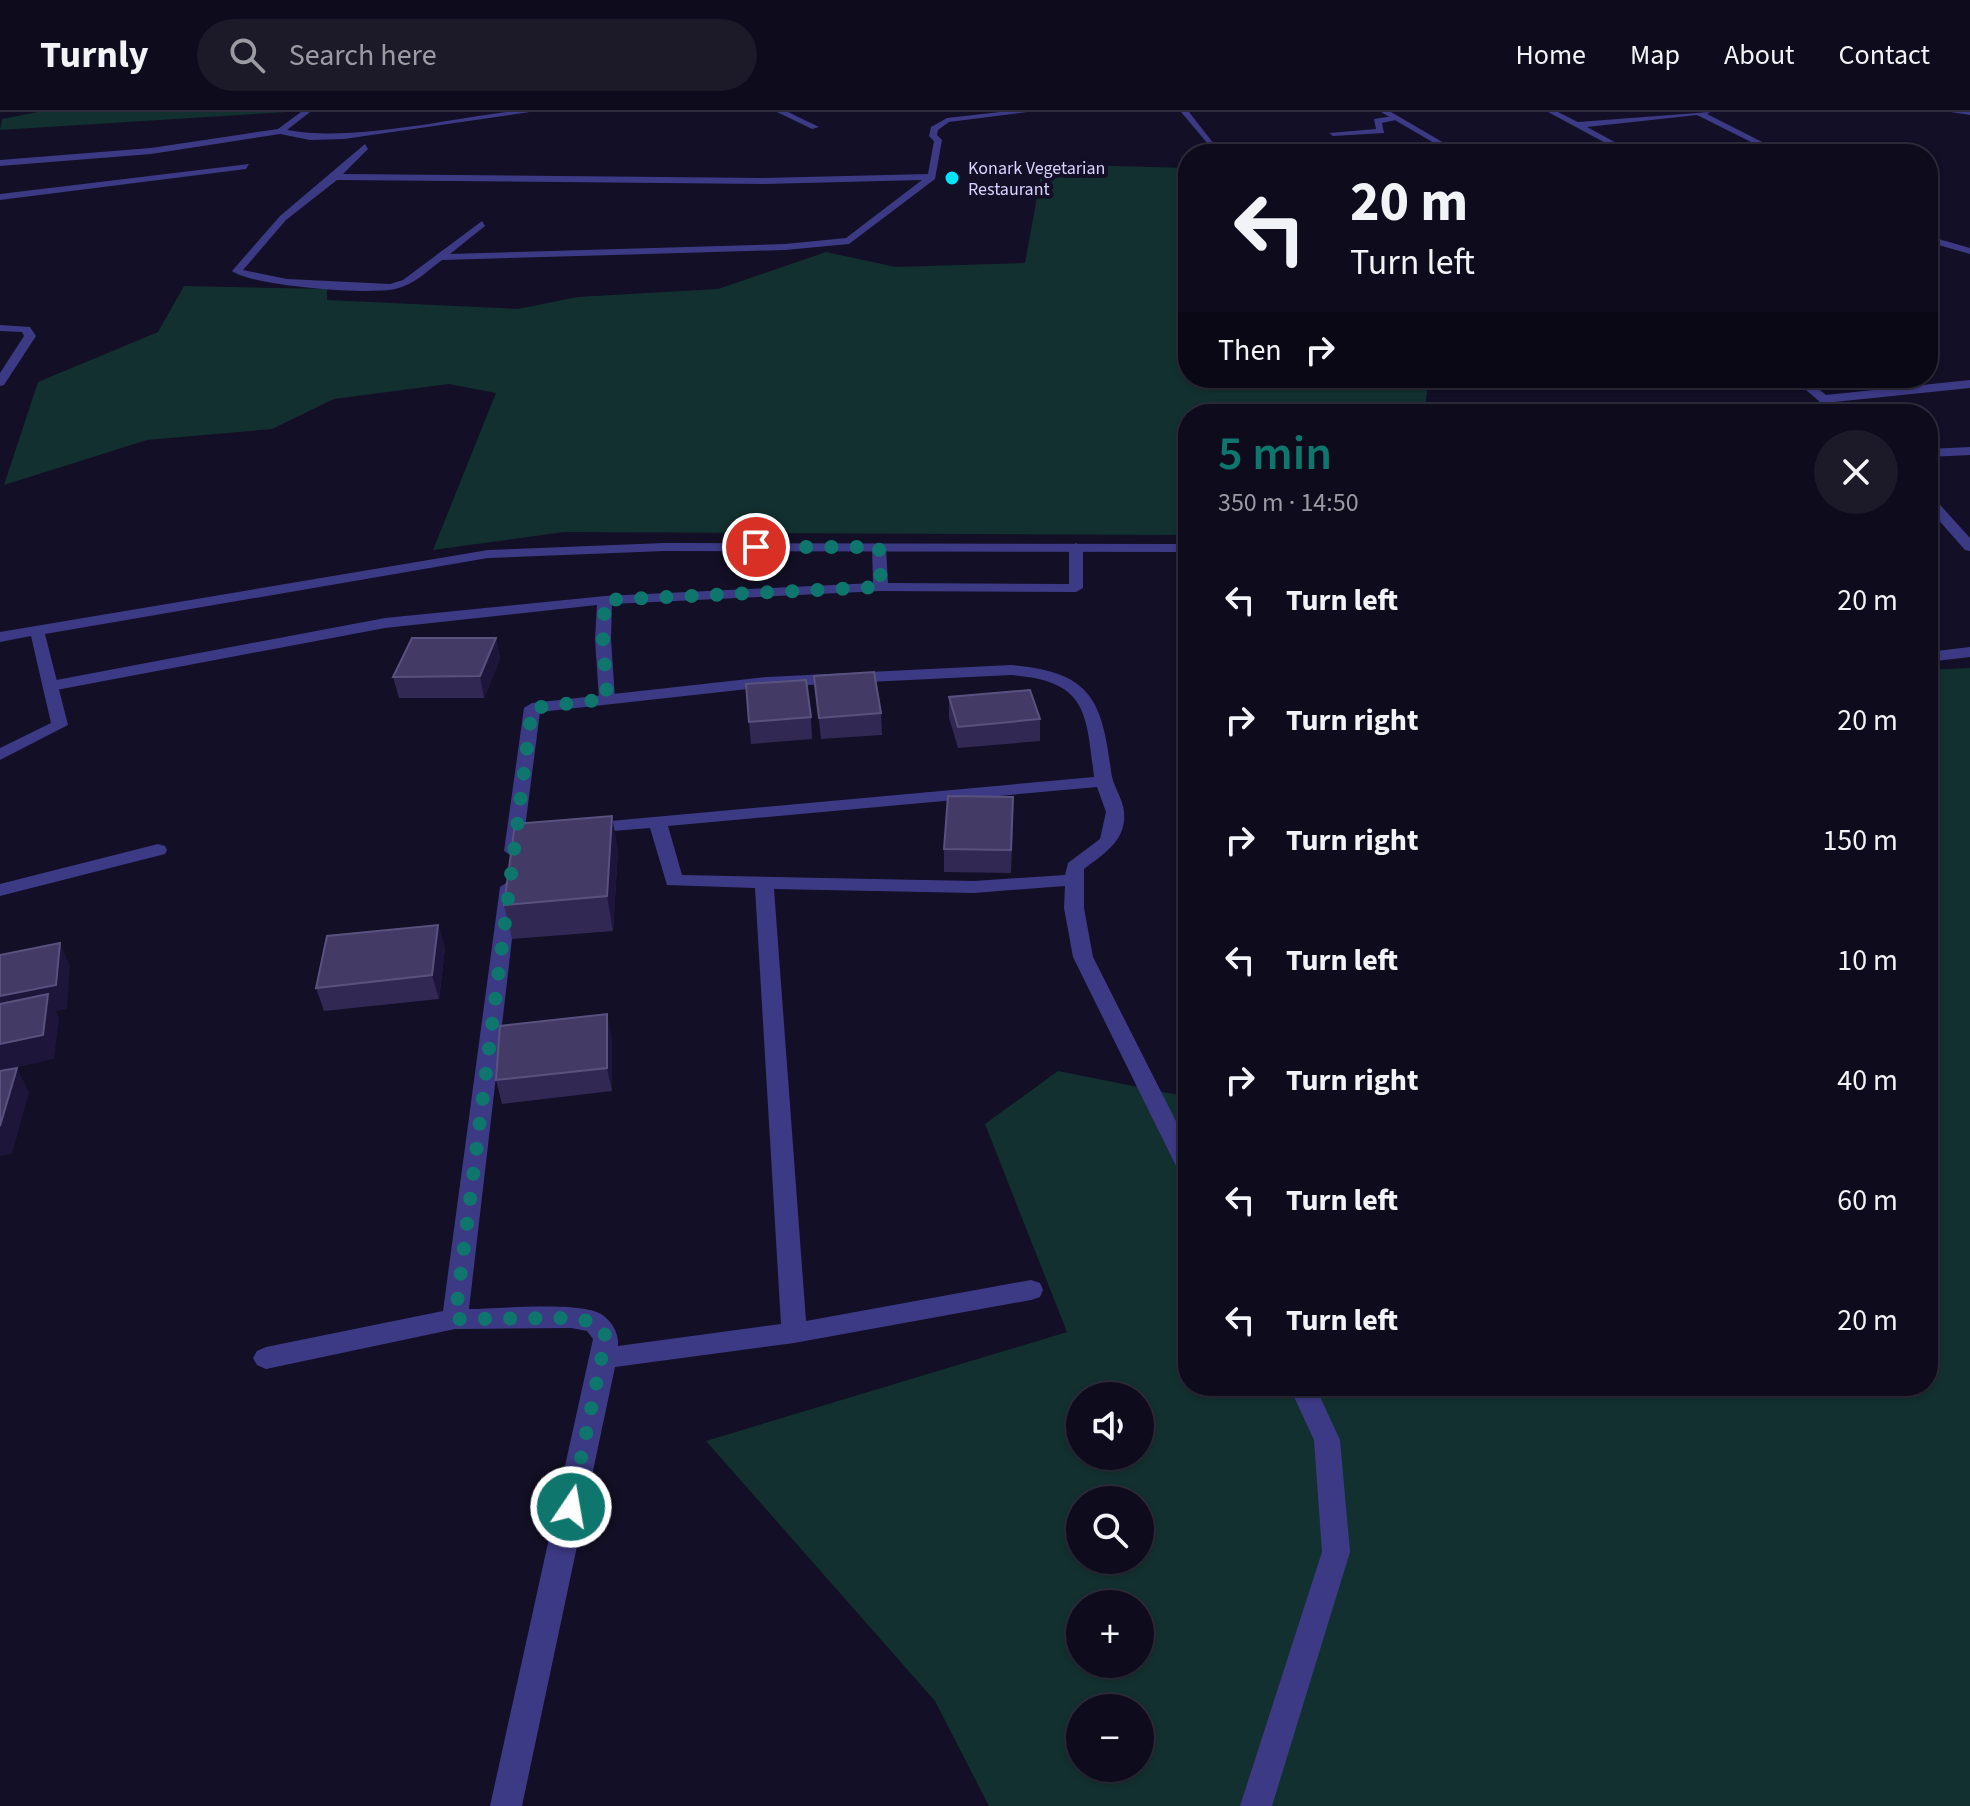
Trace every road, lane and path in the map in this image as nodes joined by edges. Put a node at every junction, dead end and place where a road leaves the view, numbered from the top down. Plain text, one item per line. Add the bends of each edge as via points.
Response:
1 (306, 112) edge
2 (526, 112) edge
3 (781, 112) edge
4 (965, 112) edge
5 (1023, 112) edge
6 (1185, 112) edge
7 (1552, 112) edge
8 (1706, 112) edge
9 (1955, 112) edge
10 (1698, 113) edge
11 (1970, 113) edge
12 (1389, 115) edge
13 (975, 117) junction
14 (1578, 125) junction
15 (815, 127) dead end
16 (280, 131) junction
17 (1333, 133) dead end
18 (1211, 142) dead end
19 (1441, 144) edge
20 (1614, 144) edge
21 (1762, 144) edge
22 (365, 147) dead end
23 (0, 163) edge
24 (246, 166) dead end
25 (335, 177) junction
26 (932, 177) junction
27 (0, 197) edge
28 (482, 224) dead end
29 (1938, 242) edge
30 (1970, 251) edge
31 (439, 257) junction
32 (0, 328) edge
33 (0, 382) edge
34 (1970, 384) edge
35 (1938, 387) edge
36 (1810, 388) edge
37 (1931, 388) edge
38 (1824, 399) junction
39 (1830, 404) edge
40 (1970, 451) edge
41 (1938, 453) edge
42 (1938, 511) edge
43 (879, 547) junction
44 (1076, 547) junction
45 (1970, 547) edge
46 (1178, 548) edge
47 (881, 587) junction
48 (605, 600) junction
49 (37, 631) junction
50 (0, 637) edge
51 (1970, 652) edge
52 (1938, 656) edge
53 (51, 686) junction
54 (607, 699) junction
55 (0, 755) edge
56 (1104, 781) junction
57 (658, 822) junction
58 (562, 831) edge
59 (158, 850) dead end
60 (1074, 880) junction
61 (764, 884) junction
62 (0, 890) edge
63 (1178, 1148) edge
64 (1031, 1290) dead end
65 (455, 1319) junction
66 (794, 1333) junction
67 (266, 1358) dead end
68 (604, 1358) junction
69 (1307, 1396) edge
70 (506, 1806) edge
71 (1256, 1806) edge

1 - 16 street
2 - 16 street via 344,136
3 - 15 street
4 - 13 street
5 - 13 street
6 - 18 street
7 - 14 street
8 - 10 street
9 - 11 street
10 - 14 street
10 - 21 street
12 - 17 street via 1377,121 1381,131
12 - 19 street
13 - 26 street via 947,120 934,129 938,140
14 - 20 street
16 - 23 street via 151,151
22 - 25 street
24 - 27 street
25 - 26 street
25 - 31 street via 283,218 237,271 246,277 391,287 407,282
26 - 31 street via 849,241
28 - 31 street
29 - 30 street
32 - 33 street via 26,329 30,336
34 - 35 street
36 - 38 street
37 - 38 street
38 - 39 street
40 - 41 street
42 - 45 street
43 - 44 street
43 - 47 street
43 - 49 street via 488,554
44 - 46 street
44 - 47 street via 1076,588
47 - 48 street
48 - 53 street via 385,623
48 - 54 street
49 - 50 street
49 - 53 street
51 - 52 street
53 - 55 street via 60,725
54 - 56 street via 767,682 1042,671 1066,679 1082,694 1094,716
54 - 65 street via 532,708 523,834
56 - 57 street
56 - 60 street via 1115,812 1109,841 1075,867
57 - 58 street
57 - 61 street via 674,881
59 - 62 street
60 - 61 street via 974,887
60 - 63 street via 1083,957
61 - 66 street
64 - 66 street
65 - 67 street
65 - 68 street via 594,1322 606,1336
66 - 68 street
68 - 70 street
69 - 71 street via 1327,1440 1336,1552

